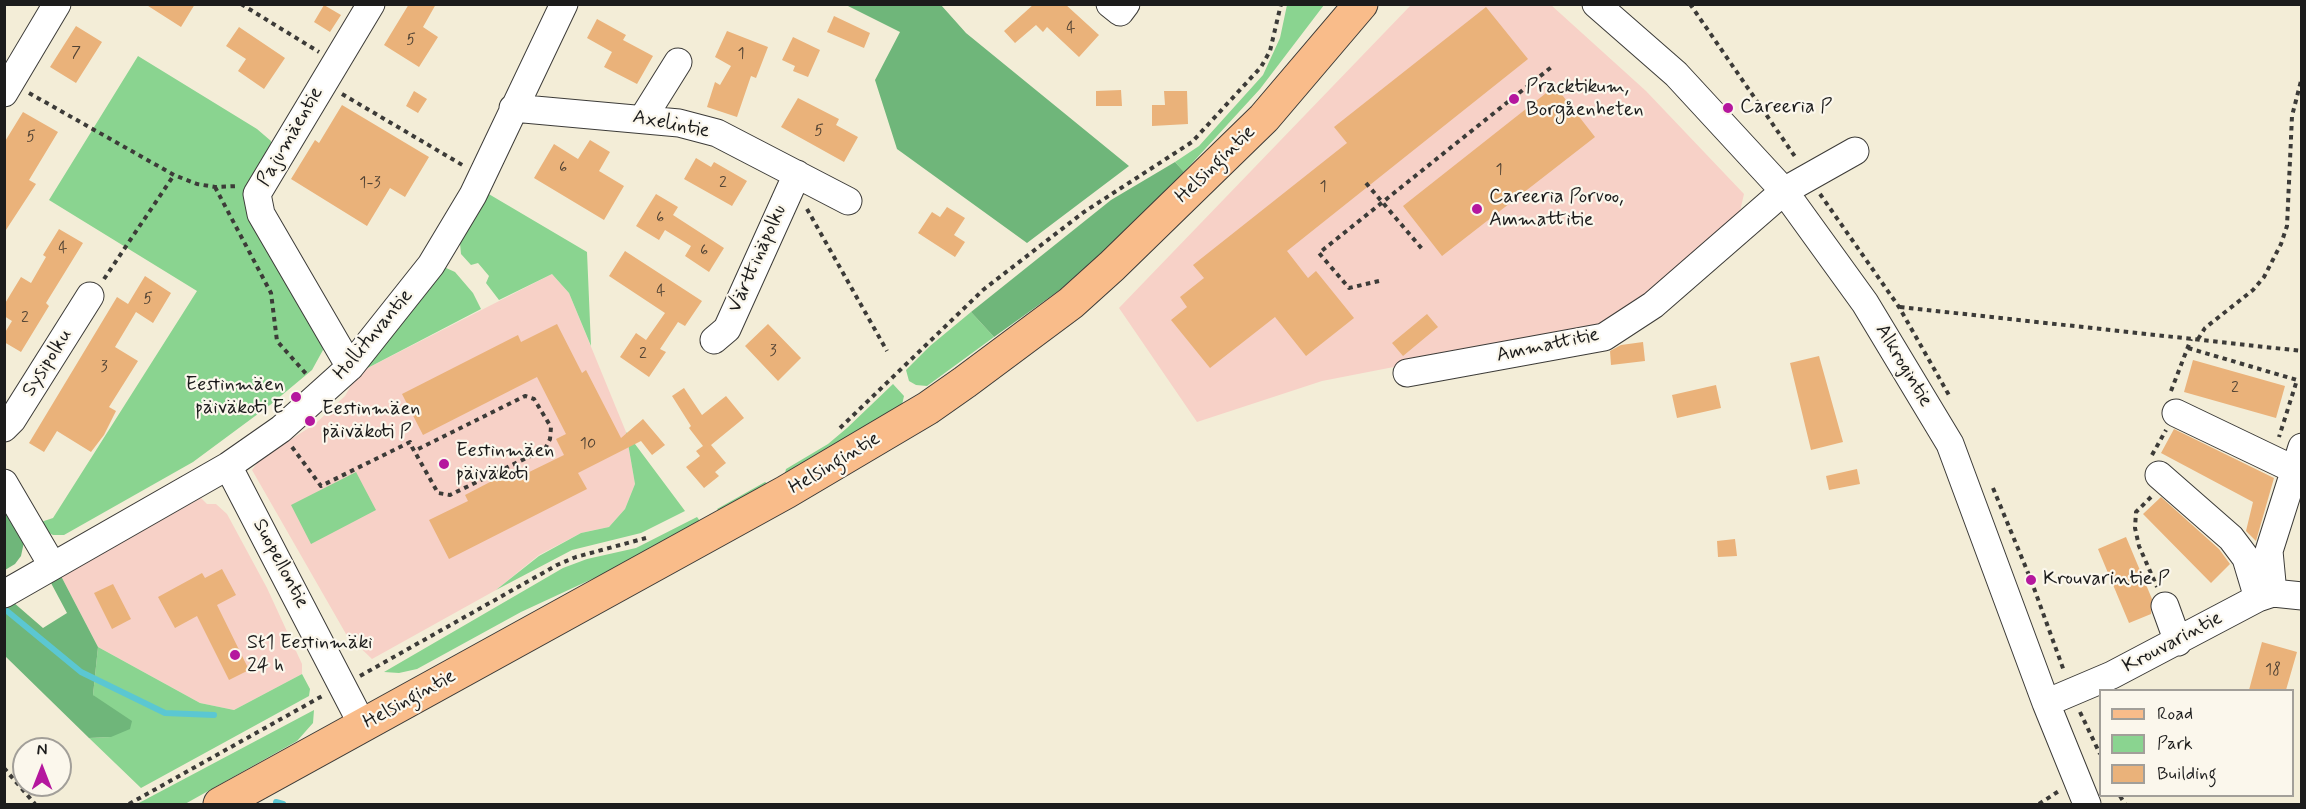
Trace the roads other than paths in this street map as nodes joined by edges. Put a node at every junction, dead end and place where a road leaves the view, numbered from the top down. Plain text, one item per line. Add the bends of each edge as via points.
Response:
1 (57, 4) edge
2 (371, 4) edge
3 (564, 4) edge
4 (1110, 4) edge
5 (1126, 4) edge
6 (1361, 4) edge
7 (1596, 4) edge
8 (678, 62) dead end
9 (8, 88) edge
10 (513, 108) junction
11 (643, 118) junction
12 (1855, 151) dead end
13 (793, 183) junction
14 (1784, 191) junction
15 (848, 201) dead end
16 (90, 296) road end
17 (714, 339) dead end
18 (350, 367) junction
19 (1407, 374) dead end
20 (2176, 413) dead end
21 (4, 428) edge
22 (2290, 459) edge
23 (228, 466) junction
24 (2163, 478) road end
25 (4, 483) edge
26 (52, 566) junction
27 (4, 594) edge
28 (2266, 596) junction
29 (2301, 597) edge
30 (2165, 606) road end
31 (2178, 642) junction
32 (2046, 703) junction
33 (363, 726) junction
34 (220, 804) edge
35 (2087, 804) edge

1 - 9 street
2 - 18 street, Pajumäentie via 257,194 261,214
3 - 10 street, Hollituvantie
4 - 5 street via 1120,12
6 - 33 main road, Helsingintie via 1264,118 1112,266 1071,303 965,382 786,492
7 - 14 street, Alkrogintie via 1676,74
8 - 11 street
10 - 11 street, Axelintie
10 - 18 street, Hollituvantie via 473,195 440,249 408,296
11 - 13 street, Axelintie via 717,134
12 - 14 street, Ammattitie
13 - 15 street, Axelintie
13 - 17 street, Värttinäpolku via 727,329
14 - 19 street, Ammattitie via 1653,305 1604,337
14 - 32 street, Alkrogintie via 1865,303 1950,444
16 - 21 street, Sysipolku
18 - 23 street, Hollituvantie via 281,429
20 - 22 street
22 - 28 street via 2270,551
23 - 26 street, Hollituvantie
23 - 33 street, Suopellontie
24 - 28 street via 2231,538
25 - 26 street
26 - 27 street, Hollituvantie
28 - 29 street
28 - 31 street, Krouvarintie
30 - 31 street
31 - 32 street, Krouvarintie
32 - 35 street, Alkrogintie
33 - 34 main road, Helsingintie

